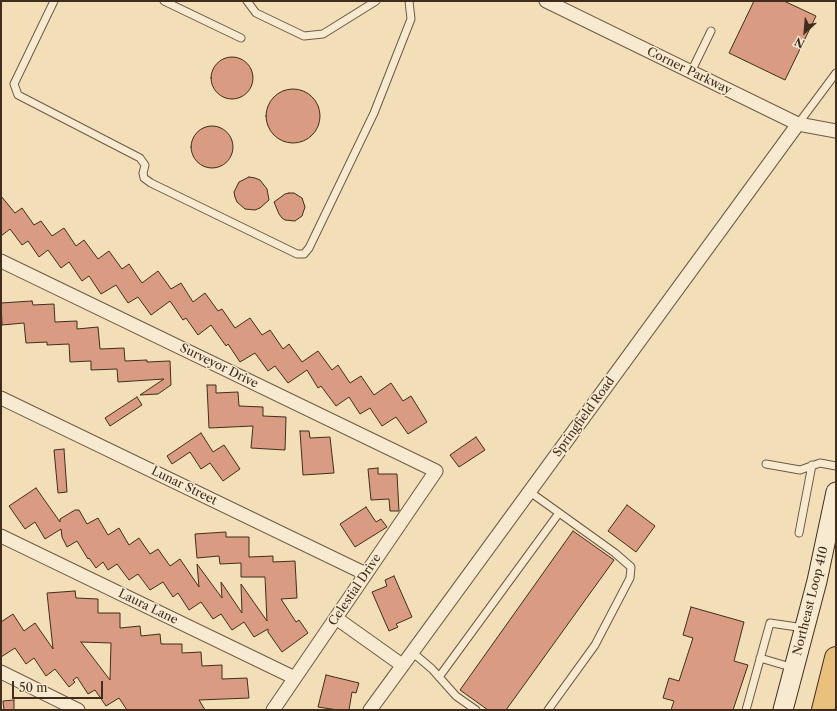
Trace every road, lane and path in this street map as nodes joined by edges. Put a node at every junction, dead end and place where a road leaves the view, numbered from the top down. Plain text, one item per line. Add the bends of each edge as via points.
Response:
1 (54, 1) edge
2 (164, 1) edge
3 (247, 1) edge
4 (376, 1) edge
5 (409, 1) edge
6 (546, 1) edge
7 (559, 4) edge
8 (711, 31) dead end
9 (241, 38) dead end
10 (691, 72) junction
11 (836, 73) edge
12 (798, 124) junction
13 (836, 131) edge
14 (1, 261) edge
15 (1, 398) edge
16 (766, 464) dead end
17 (812, 465) junction
18 (836, 466) edge
19 (436, 471) joint
20 (530, 492) junction
21 (836, 492) edge
22 (559, 513) junction
23 (799, 533) dead end
24 (1, 536) edge
25 (366, 574) junction
26 (336, 618) junction
27 (805, 628) junction
28 (412, 652) junction
29 (760, 658) junction
30 (836, 658) edge
31 (402, 665) junction
32 (794, 668) junction
33 (1, 672) edge
34 (440, 677) junction
35 (295, 678) junction
36 (78, 710) edge
37 (273, 710) edge
38 (370, 710) edge
39 (476, 710) edge
40 (548, 710) edge
41 (746, 710) edge
42 (783, 710) edge
43 (823, 710) edge

1 - 5 lane via 14,84 18,95 140,158 144,165 144,178 151,183 297,254 304,254 374,113 411,19
2 - 9 lane
3 - 4 lane via 256,13 304,36 323,34
6 - 7 street, Corner Parkway
7 - 10 street, Corner Parkway
8 - 10 lane
10 - 12 street, Corner Parkway
11 - 12 lane
12 - 13 street, Corner Parkway
12 - 20 street, Springfield Road
14 - 19 street, Surveyor Drive
15 - 25 street, Lunar Street
16 - 17 lane via 800,470
17 - 18 lane via 820,463
17 - 23 lane
19 - 25 street, Celestial Drive
20 - 22 lane
20 - 28 street, Springfield Road
21 - 27 main road, Northeast Loop 410
22 - 34 lane
22 - 40 lane via 631,567 630,578 595,645
24 - 35 street, Laura Lane
25 - 26 street, Celestial Drive
26 - 31 street
26 - 35 street, Celestial Drive
27 - 29 lane via 770,623
27 - 32 main road, Northeast Loop 410
28 - 31 street, Springfield Road
28 - 34 lane
29 - 32 lane
29 - 41 lane
30 - 43 highway
31 - 38 street, Springfield Road
32 - 42 main road, Northeast Loop 410
33 - 36 street
34 - 39 lane via 456,696
35 - 37 street, Celestial Drive

